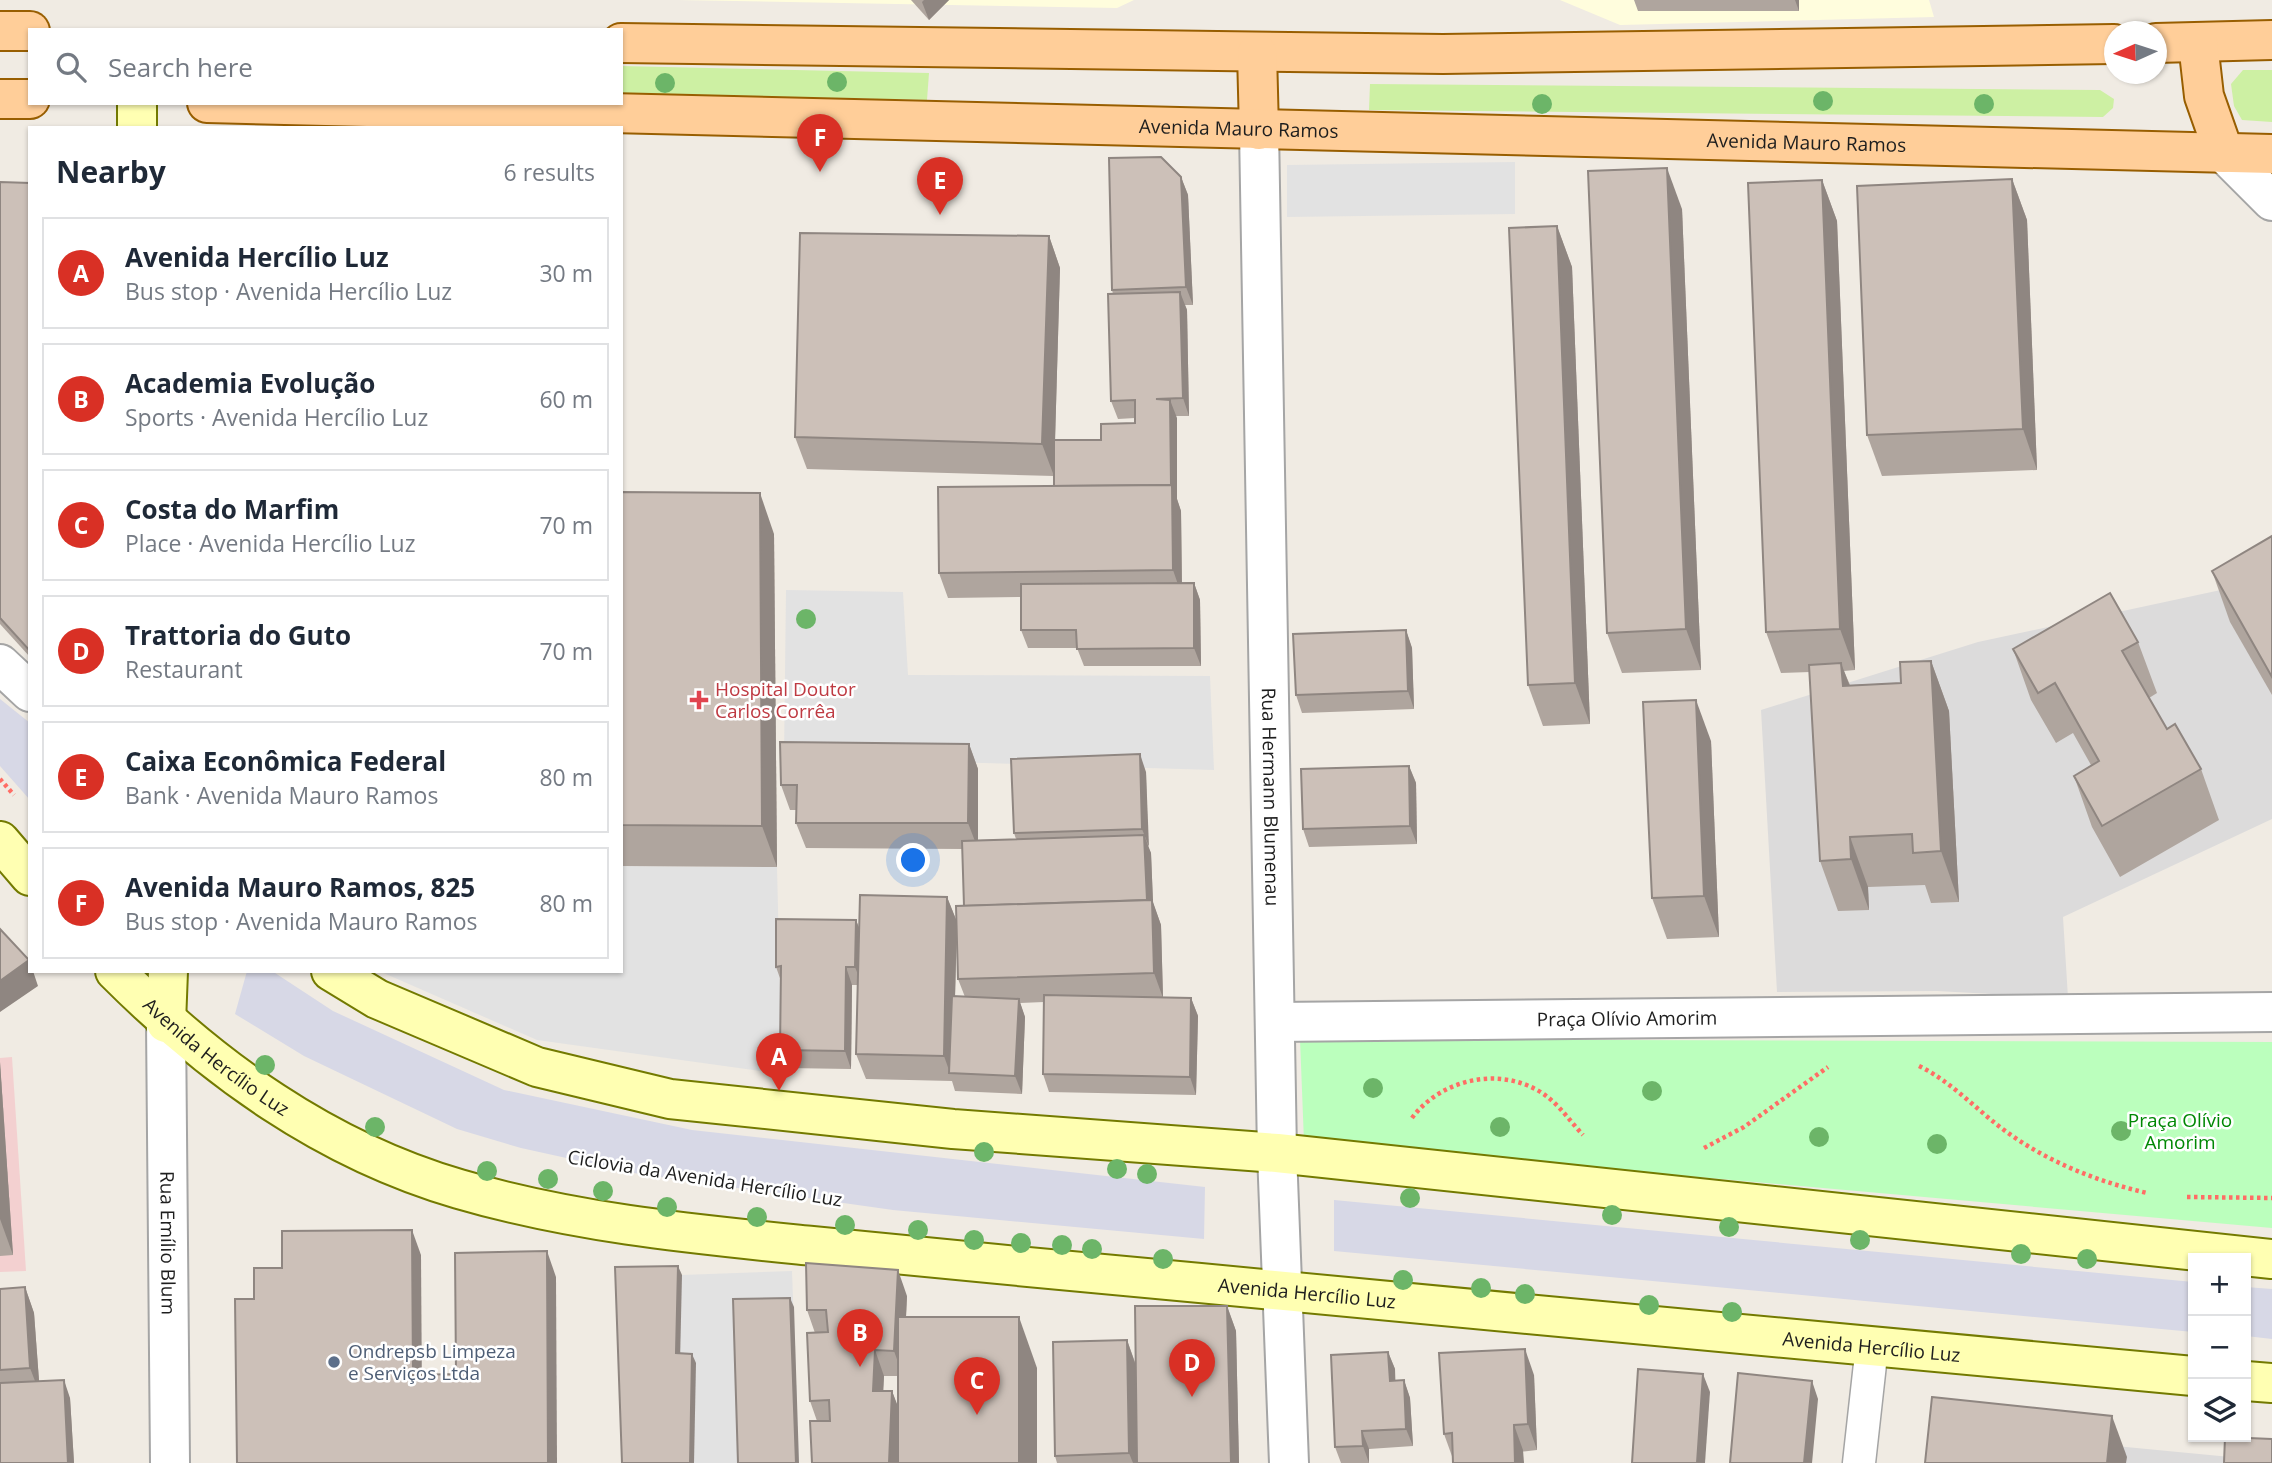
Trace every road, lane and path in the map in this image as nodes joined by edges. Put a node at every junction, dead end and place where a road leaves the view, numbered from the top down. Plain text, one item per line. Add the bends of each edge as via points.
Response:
1 (0, 31) edge
2 (28, 31) edge
3 (2272, 40) edge
4 (623, 43) edge
5 (2167, 43) edge
6 (2198, 43) junction
7 (2104, 44) edge
8 (1257, 53) junction
9 (0, 99) edge
10 (28, 99) edge
11 (136, 105) edge
12 (285, 105) edge
13 (137, 126) edge
14 (1259, 130) junction
15 (2224, 153) junction
16 (2272, 154) edge
17 (2272, 201) edge
18 (0, 664) edge
19 (28, 690) edge
20 (0, 828) edge
21 (28, 832) edge
22 (0, 841) edge
23 (28, 874) edge
24 (117, 973) edge
25 (168, 973) edge
26 (334, 973) edge
27 (2272, 1012) edge
28 (1275, 1022) junction
29 (166, 1023) junction
30 (1914, 1064) dead end
31 (1832, 1065) dead end
32 (1587, 1140) dead end
33 (1691, 1152) dead end
34 (1277, 1153) junction
35 (1405, 1167) junction
36 (2155, 1194) dead end
37 (2177, 1197) dead end
38 (2272, 1198) edge
39 (2272, 1259) edge
40 (1281, 1292) junction
41 (1872, 1346) junction
42 (2188, 1376) edge
43 (2251, 1381) edge
44 (2272, 1383) edge
45 (170, 1463) edge
46 (1289, 1463) edge
47 (1859, 1463) edge

1 - 2 main road
3 - 6 main road
4 - 8 main road
5 - 6 main road
6 - 15 main road via 2204,96
7 - 8 main road
8 - 14 main road
9 - 10 main road
11 - 13 main road
12 - 14 main road, Avenida Mauro Ramos
14 - 15 main road, Avenida Mauro Ramos
14 - 28 street, Rua Hermann Blumenau
15 - 16 main road, Avenida Mauro Ramos
15 - 17 street
18 - 19 street
20 - 21 main road
22 - 23 main road
24 - 29 main road, Avenida Hercílio Luz
25 - 29 main road
26 - 34 main road via 377,999 537,1067 670,1099 953,1129
27 - 28 street, Praça Olívio Amorim
28 - 34 street, Rua Hermann Blumenau
29 - 40 main road, Avenida Hercílio Luz via 269,1102 331,1136 456,1188 579,1219
29 - 45 street, Rua Emílio Blum
30 - 36 path via 1942,1079 2000,1127 2050,1159 2125,1188
31 - 33 path via 1733,1135
32 - 35 path via 1560,1108 1536,1089 1516,1080 1474,1079 1457,1084 1418,1109 1405,1142
34 - 35 main road
34 - 40 street, Rua Hermann Blumenau
35 - 39 main road
37 - 38 path
40 - 41 main road, Avenida Hercílio Luz
40 - 46 street, Rua Hermann Blumenau
41 - 42 main road, Avenida Hercílio Luz
41 - 47 lane
43 - 44 main road

